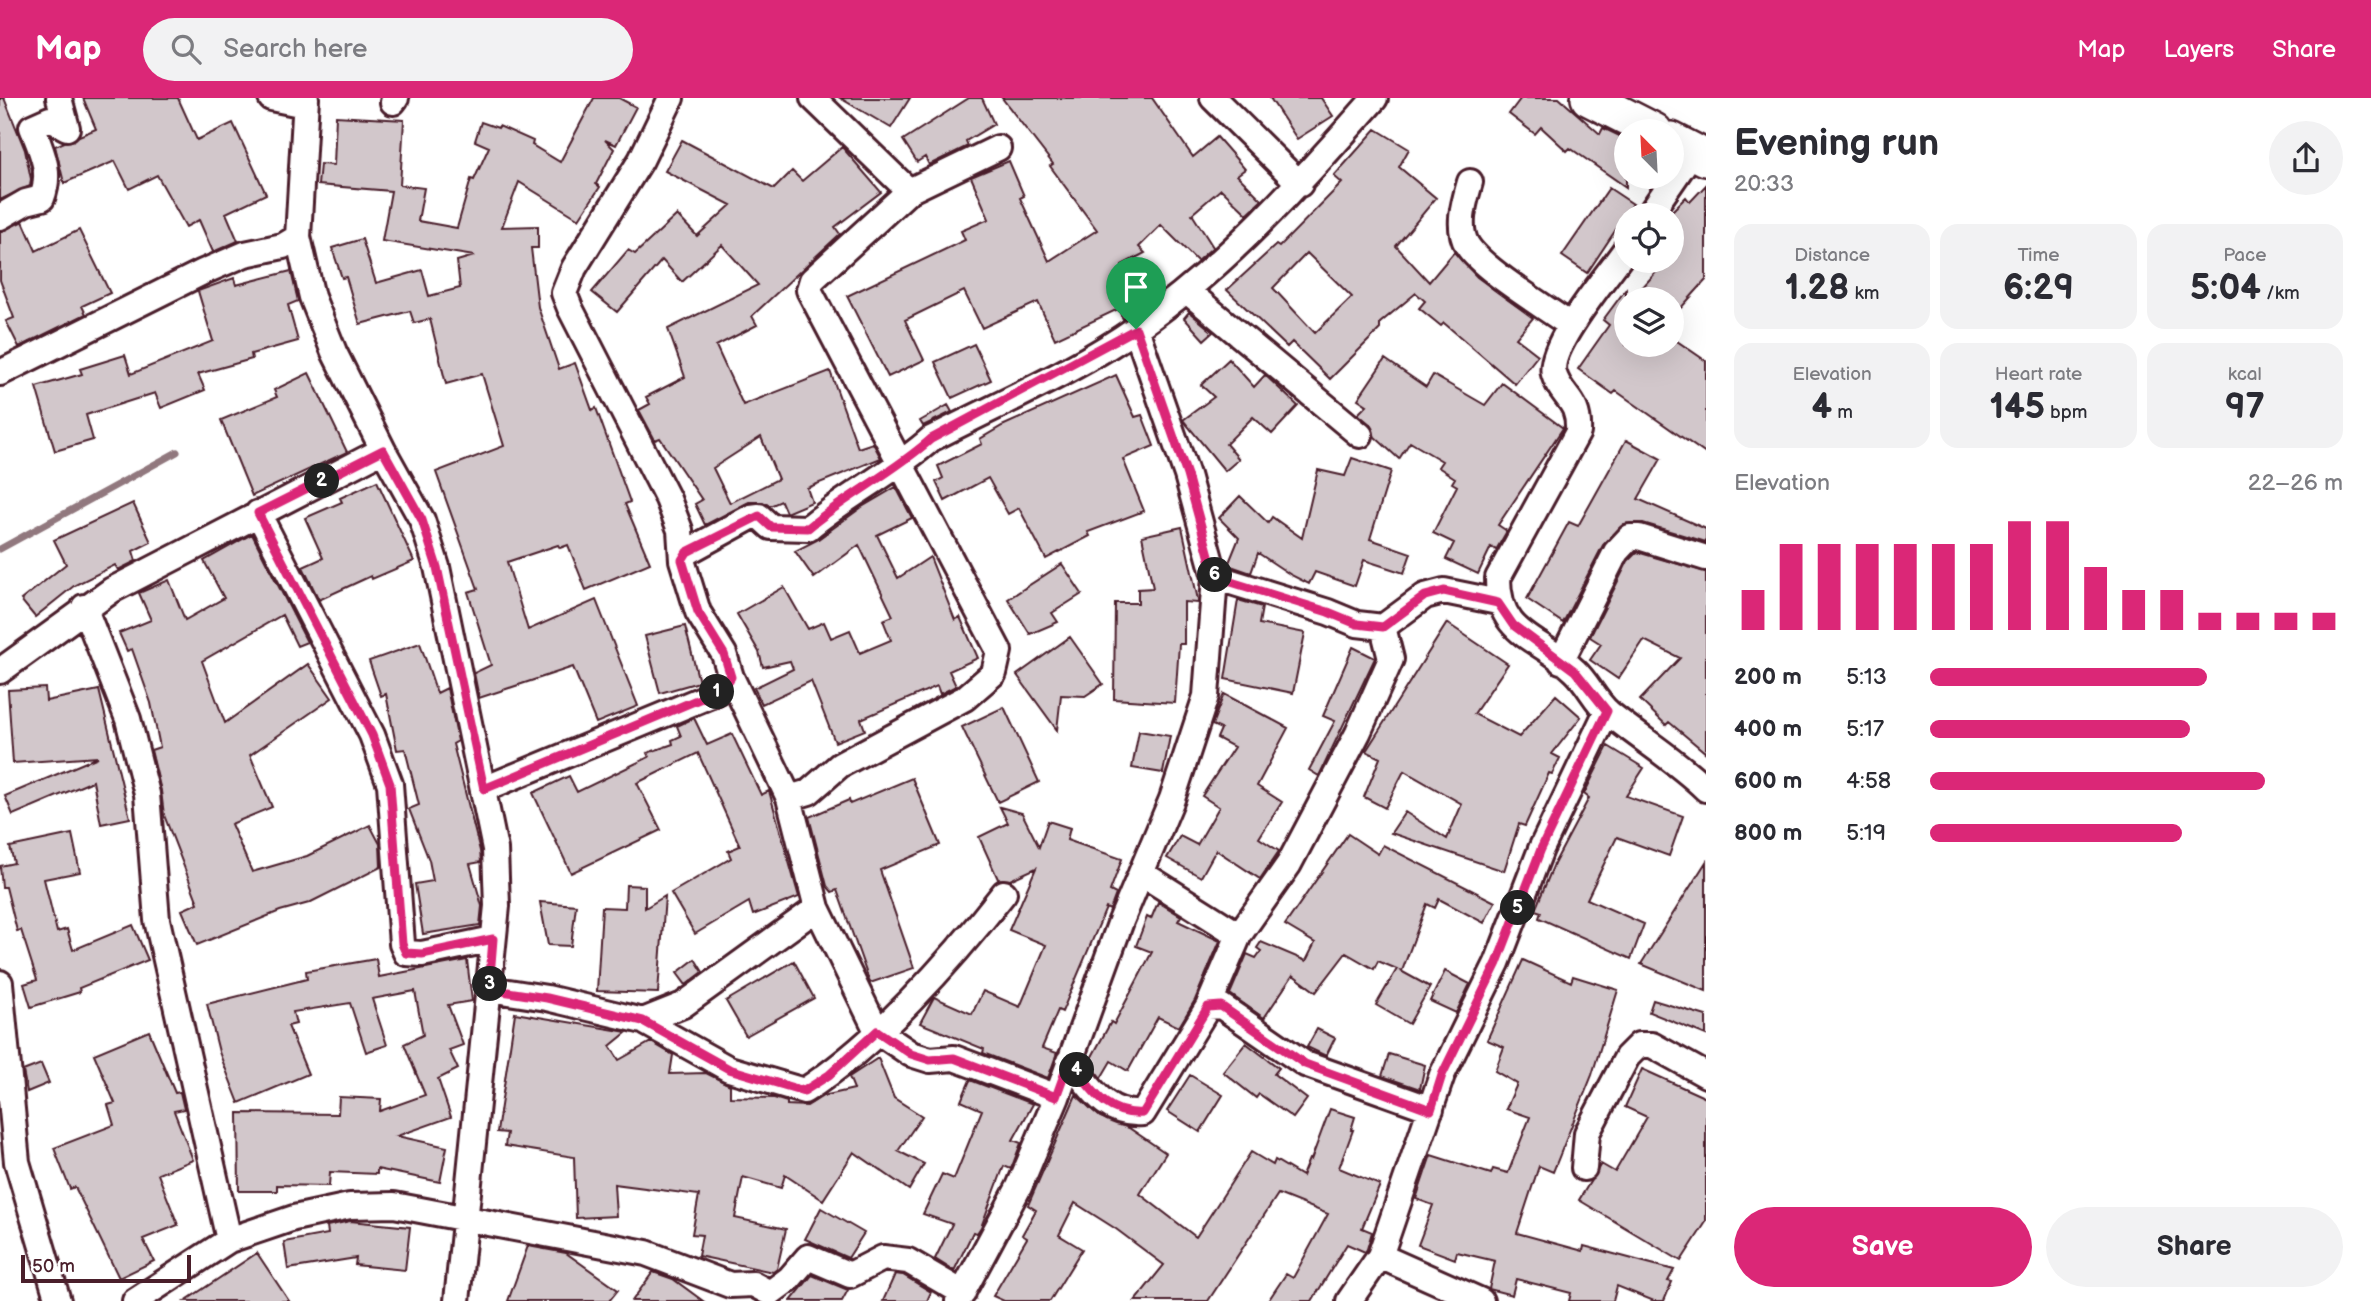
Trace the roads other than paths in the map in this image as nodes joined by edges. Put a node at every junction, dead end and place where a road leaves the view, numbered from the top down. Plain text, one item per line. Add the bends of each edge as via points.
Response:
1 (59, 98) edge
2 (271, 98) edge
3 (671, 98) edge
4 (813, 98) edge
5 (1213, 98) edge
6 (1376, 98) edge
7 (1589, 98) edge
8 (306, 102) edge
9 (1630, 119) edge
10 (998, 148) dead end
11 (1690, 150) edge
12 (1471, 182) dead end
13 (1300, 184) junction
14 (909, 191) junction
15 (1657, 203) edge
16 (0, 217) edge
17 (298, 237) junction
18 (1614, 265) edge
19 (1187, 291) junction
20 (1570, 325) junction
21 (1136, 329) junction
22 (2, 367) edge
23 (1360, 435) dead end
24 (383, 450) junction
25 (903, 464) junction
26 (258, 513) junction
27 (1706, 558) edge
28 (682, 560) junction
29 (1215, 577) junction
30 (1498, 603) junction
31 (84, 607) junction
32 (1383, 627) junction
33 (1561, 661) junction
34 (0, 671) edge
35 (731, 677) junction
36 (1607, 711) junction
37 (484, 789) junction
38 (1706, 789) edge
39 (789, 797) junction
40 (1141, 873) junction
41 (1004, 894) dead end
42 (817, 908) junction
43 (1240, 935) junction
44 (493, 939) junction
45 (0, 983) edge
46 (489, 989) junction
47 (1208, 1007) junction
48 (643, 1021) junction
49 (877, 1031) junction
50 (1069, 1061) junction
51 (1706, 1075) edge
52 (1056, 1097) junction
53 (1431, 1110) junction
54 (1584, 1168) dead end
55 (467, 1217) junction
56 (229, 1240) junction
57 (1380, 1256) junction
58 (735, 1293) edge
59 (960, 1297) edge
60 (147, 1298) edge
61 (58, 1301) edge
62 (457, 1301) edge
63 (1349, 1301) edge
64 (1481, 1301) edge

1 - 16 street via 67,128 50,119 32,127 48,166 42,198
2 - 8 street
3 - 28 street via 641,160 574,268 564,293 668,499 680,530
4 - 14 street
5 - 13 street
6 - 13 street
7 - 9 street
8 - 17 street
10 - 14 street
11 - 15 street
12 - 20 street via 1461,212 1466,244
13 - 19 street
14 - 25 street via 813,280 809,290
17 - 22 street via 203,272
17 - 24 street via 312,297
18 - 20 street
19 - 21 street
19 - 23 street
20 - 30 street via 1554,358 1554,374 1579,415 1578,432 1498,578
21 - 25 street via 931,439
21 - 29 street via 1187,475
24 - 26 street
24 - 37 street via 422,520 437,567
25 - 28 street via 842,499 808,528 771,527 759,516 751,517 687,552
25 - 39 street via 999,651 994,673 965,698 840,765 809,792
26 - 31 street
26 - 44 street via 372,735 390,784 406,953 422,954
27 - 33 street via 1630,537 1616,552
28 - 35 street via 698,612 724,654
29 - 32 street via 1357,624
29 - 40 street via 1206,696 1172,799
30 - 32 street via 1444,591 1425,596
30 - 33 street via 1513,625
31 - 34 street
31 - 56 street via 128,719 147,794 157,920
32 - 43 street via 1391,659 1357,733 1289,864
33 - 36 street via 1575,671
35 - 37 street via 723,689 709,696
35 - 39 street
36 - 38 street
36 - 53 street via 1541,849 1497,963 1442,1075
37 - 44 street via 495,849
39 - 42 street
40 - 43 street
40 - 50 street
41 - 49 street
42 - 48 street via 683,1005
42 - 49 street
43 - 47 street
44 - 46 street
45 - 61 street via 17,1162
46 - 48 street
46 - 55 street via 474,1106
47 - 50 street via 1143,1113 1112,1109
47 - 53 street via 1221,1006 1305,1064
48 - 49 street via 729,1069 804,1091 829,1075
49 - 52 street via 911,1054 930,1060 954,1058
50 - 52 street
51 - 54 street via 1652,1045 1639,1045 1615,1076 1587,1133
52 - 59 street via 1018,1187
53 - 57 street
55 - 56 street via 394,1205 350,1206 294,1217
55 - 58 street via 646,1253 730,1285
55 - 62 street
56 - 60 street
57 - 63 street
57 - 64 street
58 - 59 street via 753,1284 770,1293 808,1257 850,1275 883,1258 908,1261

